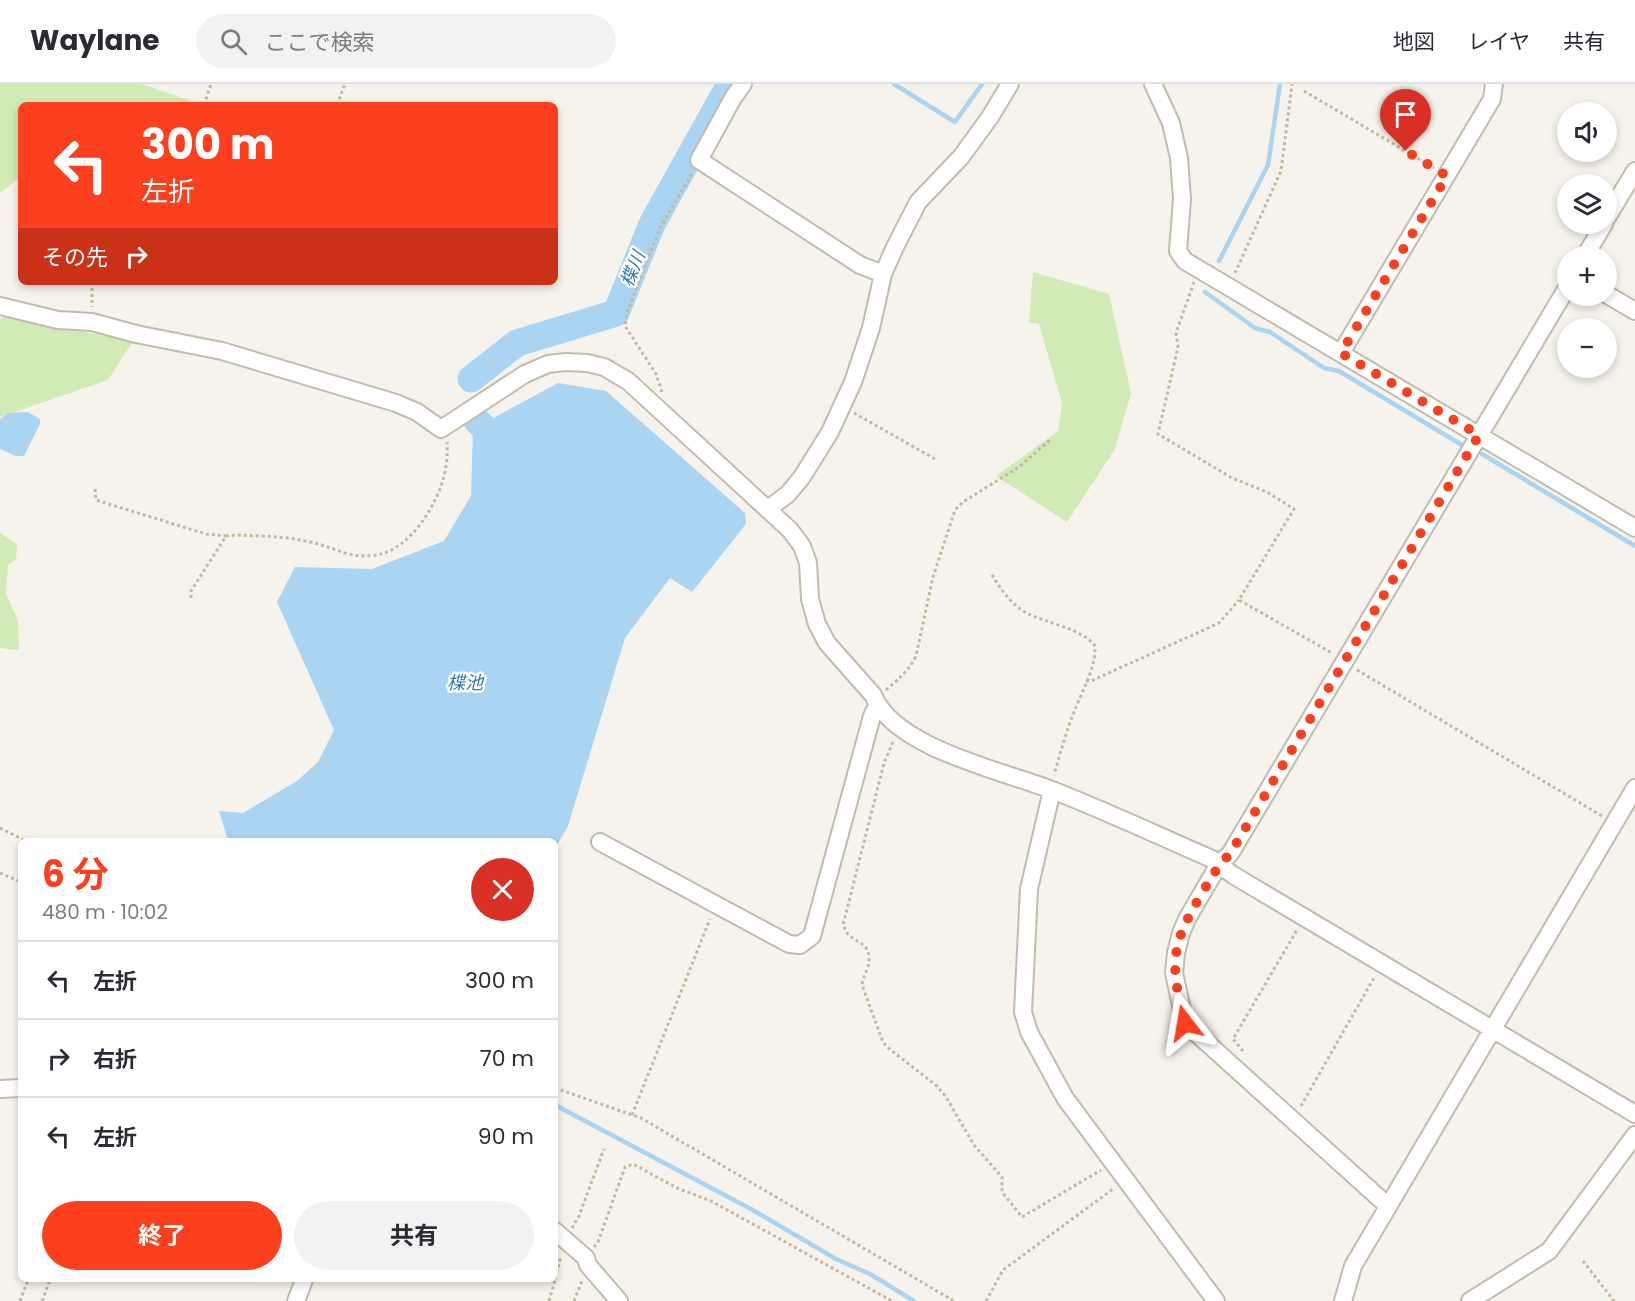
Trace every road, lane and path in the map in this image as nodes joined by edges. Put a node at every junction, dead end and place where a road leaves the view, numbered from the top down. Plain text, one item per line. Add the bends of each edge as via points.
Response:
1 (212, 84) edge
2 (345, 84) edge
3 (743, 84) edge
4 (1010, 84) edge
5 (1153, 84) edge
6 (1292, 84) edge
7 (1494, 84) edge
8 (1304, 91) dead end
9 (205, 102) edge
10 (338, 102) edge
11 (699, 160) junction
12 (1635, 171) edge
13 (1447, 176) junction
14 (1617, 201) edge
15 (1200, 269) junction
16 (883, 274) junction
17 (92, 285) edge
18 (1229, 286) junction
19 (1617, 300) edge
20 (1557, 304) edge
21 (0, 306) edge
22 (1635, 311) edge
23 (92, 322) junction
24 (1341, 353) junction
25 (842, 407) junction
26 (667, 416) junction
27 (441, 429) junction
28 (1479, 435) junction
29 (1050, 440) dead end
30 (935, 459) dead end
31 (95, 489) dead end
32 (768, 509) junction
33 (1635, 528) edge
34 (226, 536) junction
35 (992, 574) dead end
36 (191, 598) dead end
37 (1239, 600) junction
38 (1345, 663) junction
39 (1086, 681) junction
40 (876, 703) junction
41 (900, 727) junction
42 (1635, 788) edge
43 (1052, 790) junction
44 (1614, 823) junction
45 (0, 828) edge
46 (20, 838) edge
47 (600, 842) dead end
48 (1219, 864) junction
49 (0, 873) edge
50 (18, 881) edge
51 (716, 903) junction
52 (1305, 918) junction
53 (1382, 964) junction
54 (1491, 1029) junction
55 (1243, 1051) dead end
56 (18, 1089) edge
57 (558, 1089) edge
58 (1, 1092) edge
59 (1635, 1114) edge
60 (632, 1115) junction
61 (1288, 1117) junction
62 (1635, 1135) edge
63 (604, 1149) dead end
64 (1112, 1163) junction
65 (1125, 1180) junction
66 (1388, 1206) junction
67 (560, 1235) edge
68 (558, 1253) edge
69 (586, 1258) junction
70 (1583, 1261) dead end
71 (27, 1282) edge
72 (49, 1282) edge
73 (303, 1282) edge
74 (554, 1282) edge
75 (20, 1301) edge
76 (42, 1301) edge
77 (296, 1301) edge
78 (549, 1301) edge
79 (619, 1301) edge
80 (892, 1301) edge
81 (954, 1301) edge
82 (986, 1301) edge
83 (1216, 1301) edge
84 (1342, 1301) edge
85 (1470, 1301) edge
86 (1614, 1301) edge

1 - 9 path
2 - 10 path
3 - 11 street
4 - 16 street via 962,157 918,202
5 - 15 street via 1172,123 1179,158 1182,199 1178,251 1185,261
6 - 18 path via 1281,171
7 - 13 street via 1492,99
8 - 13 path
11 - 16 street via 860,265
11 - 26 path via 660,228 625,321 656,374 669,410
12 - 14 street
13 - 24 street
15 - 18 street
15 - 37 path via 1176,333 1178,347 1158,434 1294,509
16 - 25 street via 871,328
17 - 23 path
18 - 24 street
19 - 22 street
20 - 28 street
21 - 23 street via 58,320
23 - 27 street via 222,351 396,403
24 - 28 street
25 - 30 path
25 - 32 street via 802,477
26 - 27 street via 628,381 604,367 566,362 548,364 525,374
26 - 32 street
27 - 34 path via 447,440 448,456 441,488 411,536 391,551 362,556 303,540
28 - 33 street
28 - 38 street
29 - 40 path via 1019,467 955,510 933,577 916,656 904,675
31 - 34 path via 96,500 206,534
32 - 40 street via 802,546 808,563 810,599 826,643
34 - 36 path via 191,591
35 - 39 path via 1024,612 1092,641 1095,653
37 - 38 path
37 - 39 path via 1220,623 1119,670
38 - 44 path
38 - 48 street via 1230,854
39 - 43 path via 1061,751
40 - 41 street
40 - 51 street via 812,936 800,945 789,944
41 - 43 street via 952,756
41 - 64 path via 884,763 843,924 848,935 868,950 862,985 883,1042 946,1097 974,1145 1002,1177 1002,1192 1022,1217
42 - 44 street
43 - 48 street
43 - 64 street via 1029,889 1023,1012 1029,1032 1065,1098
44 - 54 street
45 - 46 path
47 - 51 street
48 - 52 street
48 - 61 street via 1187,919 1176,953 1174,974 1185,1023
49 - 50 path
51 - 60 path
52 - 53 street
52 - 55 path via 1233,1040
53 - 54 street
53 - 61 path via 1302,1105
54 - 59 street
54 - 66 street
56 - 58 street
57 - 60 path
60 - 81 path
61 - 66 street
62 - 85 street via 1549,1251
63 - 67 path via 579,1216
64 - 65 street
65 - 82 path via 1003,1270
65 - 83 street
66 - 84 street via 1353,1266
67 - 68 path
67 - 69 street
69 - 79 street
69 - 80 path via 598,1242 625,1167 633,1164 711,1201
70 - 86 path
71 - 75 path
72 - 76 path
73 - 77 street
74 - 78 path

